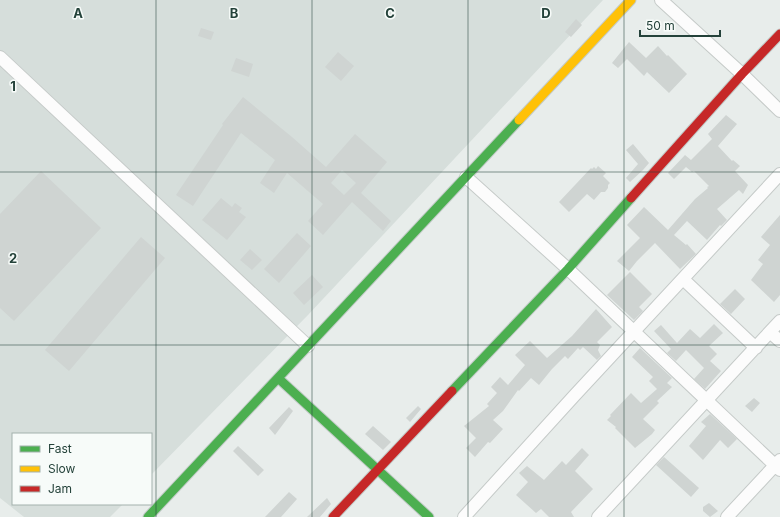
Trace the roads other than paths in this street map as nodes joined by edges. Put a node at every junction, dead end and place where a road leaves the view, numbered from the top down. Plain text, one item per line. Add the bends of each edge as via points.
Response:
1 (631, 0) edge
2 (661, 0) edge
3 (780, 34) edge
4 (0, 57) edge
5 (742, 74) junction
6 (780, 111) edge
7 (780, 174) edge
8 (466, 176) junction
9 (568, 269) junction
10 (683, 279) junction
11 (780, 321) edge
12 (634, 332) junction
13 (770, 332) junction
14 (780, 341) edge
15 (308, 346) junction
16 (756, 348) junction
17 (278, 378) junction
18 (706, 400) junction
19 (778, 465) edge
20 (378, 470) junction
21 (148, 517) edge
22 (334, 517) edge
23 (429, 517) edge
24 (464, 517) edge
25 (598, 517) edge
26 (727, 517) edge

1 - 8 street
2 - 5 street
3 - 5 street
4 - 15 street
5 - 6 street
5 - 9 street
7 - 10 street
8 - 9 street
8 - 15 street
9 - 12 street
9 - 20 street
10 - 12 street
10 - 16 street
11 - 13 street
12 - 18 street
12 - 24 street
13 - 14 street
13 - 16 street
15 - 17 street
16 - 18 street
17 - 20 street
17 - 21 street
18 - 19 street
18 - 25 street
19 - 26 street
20 - 22 street
20 - 23 street

